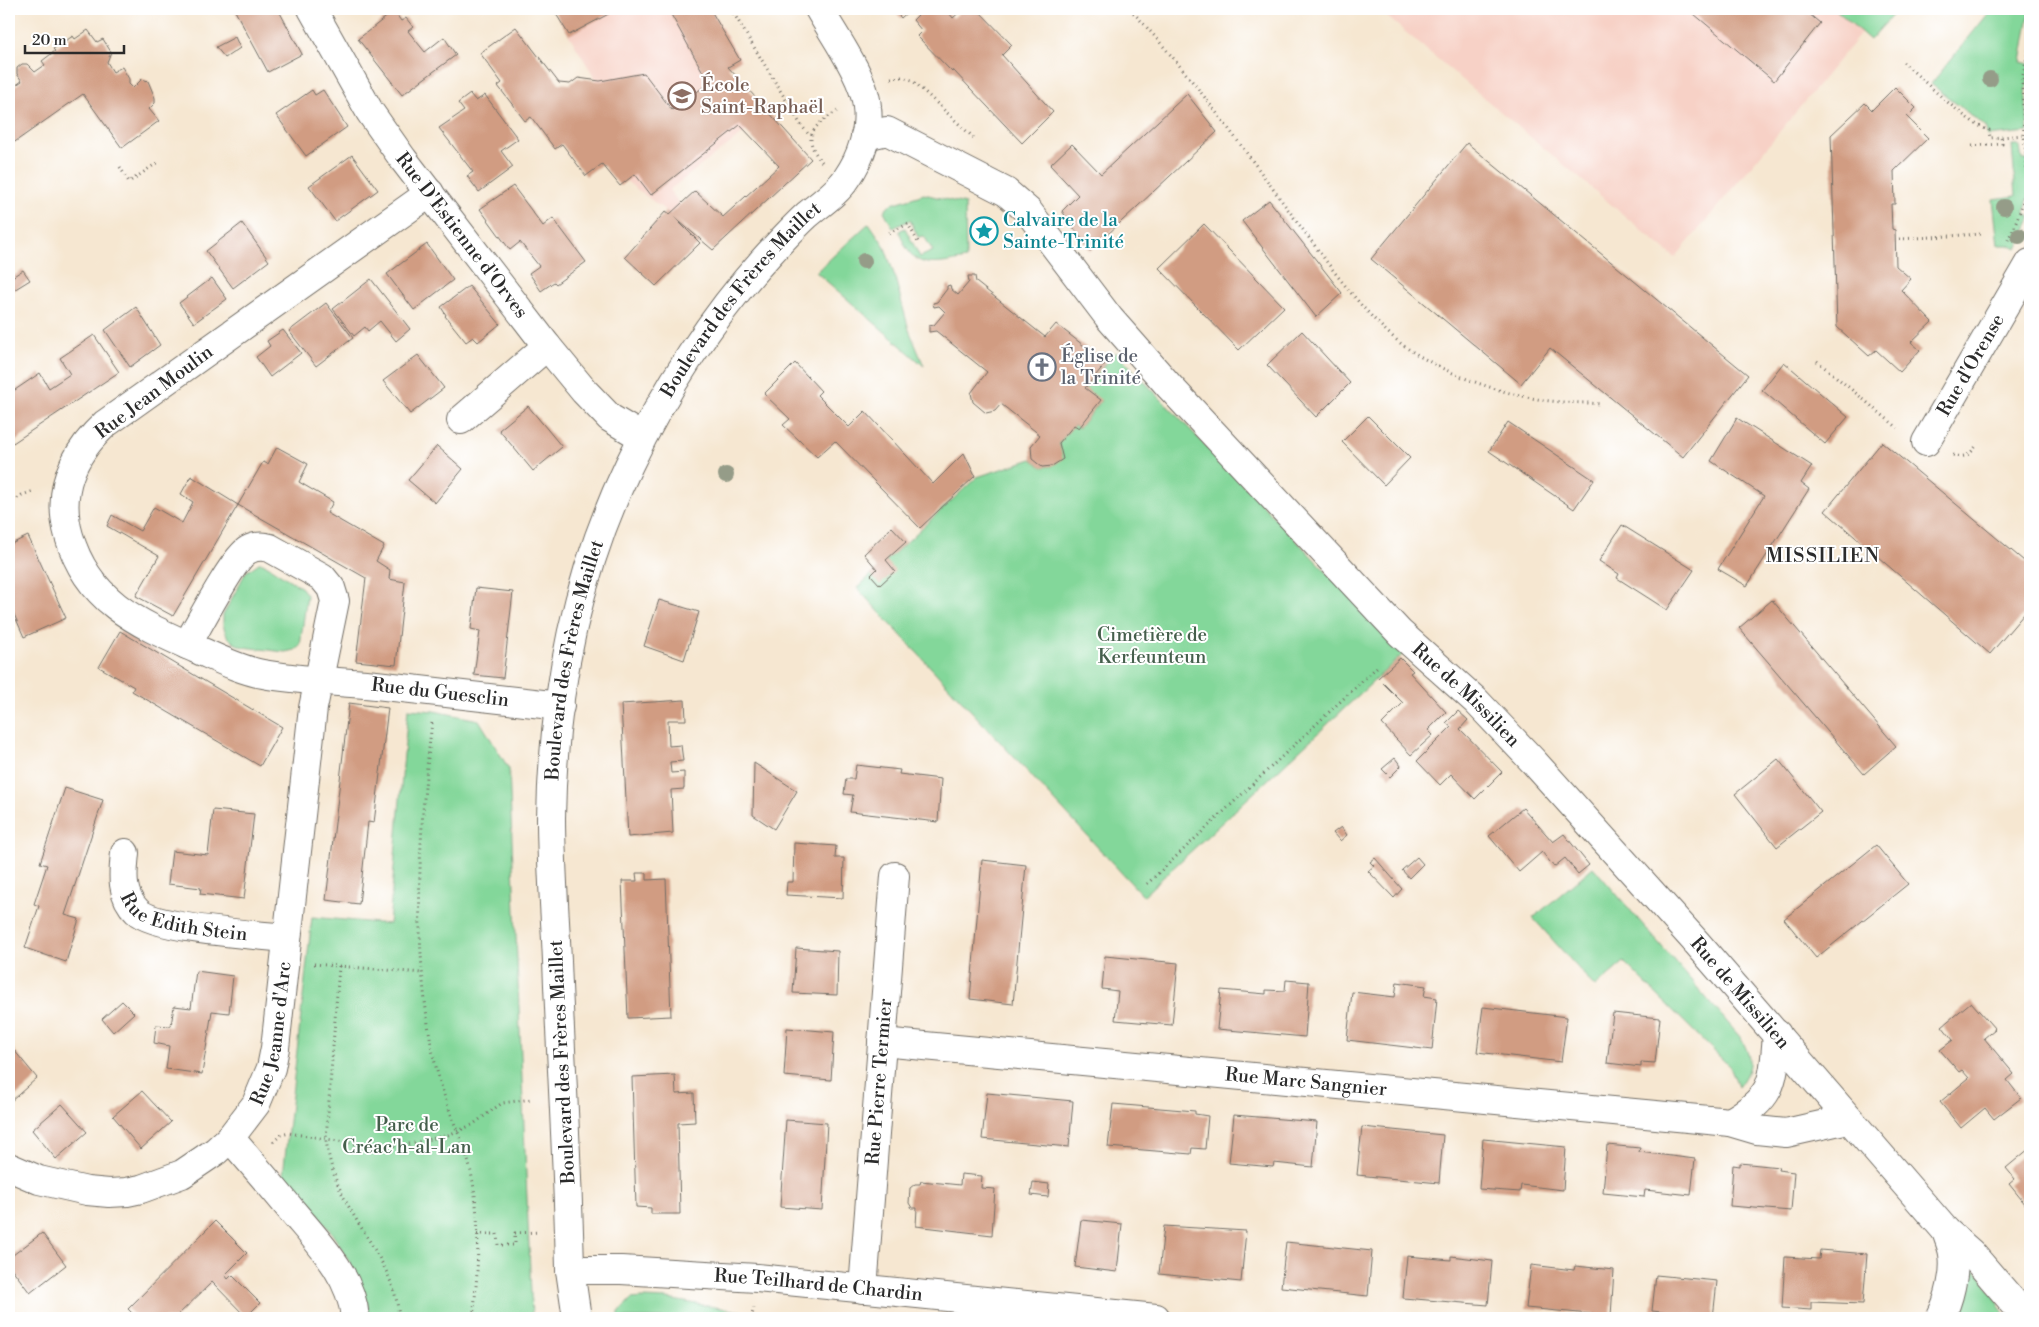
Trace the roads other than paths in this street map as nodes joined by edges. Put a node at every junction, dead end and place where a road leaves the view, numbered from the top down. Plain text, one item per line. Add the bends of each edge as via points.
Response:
1 (312, 9) edge
2 (819, 9) edge
3 (865, 136) junction
4 (430, 193) junction
5 (2030, 263) edge
6 (547, 346) junction
7 (461, 420) dead end
8 (642, 437) junction
9 (1915, 437) road end
10 (187, 645) junction
11 (320, 681) junction
12 (560, 706) junction
13 (125, 853) dead end
14 (895, 876) dead end
15 (288, 938) junction
16 (1777, 1034) junction
17 (882, 1042) junction
18 (1848, 1119) junction
19 (1730, 1122) junction
20 (230, 1138) junction
21 (9, 1167) edge
22 (1946, 1231) junction
23 (570, 1270) junction
24 (863, 1289) junction
25 (355, 1318) edge
26 (560, 1318) edge
27 (577, 1318) edge
28 (1156, 1318) edge
29 (1940, 1318) edge
30 (2027, 1318) edge

1 - 4 street, Rue D'Estienne d'Orves via 370,112
2 - 3 street, Boulevard des Frères Maillet via 865,94
3 - 8 street, Boulevard des Frères Maillet via 858,160 842,185 780,242 724,308 673,383
3 - 16 street, Rue de Missilien via 887,131 969,171 1028,210 1110,319 1183,401 1411,644 1476,701 1533,760
4 - 6 street, Rue D'Estienne d'Orves
4 - 10 street, Rue Jean Moulin via 119,414 92,436 72,468 65,489 66,525 79,561 93,585 120,611
5 - 9 street, Rue d'Orense
6 - 7 street
6 - 8 street, Rue D'Estienne d'Orves via 602,410
8 - 12 street, Boulevard des Frères Maillet via 612,503 587,572 570,642
10 - 11 street, Rue Jean Moulin via 261,674
10 - 11 street, Rue Jeanne d'Arc via 241,556 247,550 263,546 322,577 331,588 335,601
11 - 12 street, Rue du Guesclin
11 - 15 street, Rue Jeanne d'Arc via 313,708
12 - 23 street, Boulevard des Frères Maillet via 551,822
13 - 15 street, Rue Edith Stein via 124,890 137,912 147,918 168,925
14 - 17 street, Rue Pierre Termier
15 - 20 street, Rue Jeanne d'Arc via 271,1068 256,1104
16 - 18 street, Rue de Missilien
16 - 19 street via 1773,1075 1766,1095
17 - 19 street, Rue Marc Sangnier
17 - 24 street, Rue Pierre Termier
18 - 19 street, Rue Marc Sangnier via 1786,1133 1757,1130
18 - 22 street, Rue de Missilien
20 - 21 street, Rue Jeanne d'Arc via 182,1174 127,1192 109,1193 66,1186 39,1180
20 - 25 street via 336,1268 352,1298
22 - 29 street via 1954,1260 1945,1308
22 - 30 street, Rue de Missilien via 1971,1253
23 - 24 street, Rue Teilhard de Chardin via 674,1273
23 - 26 street, Boulevard des Frères Maillet
23 - 27 street, Boulevard des Frères Maillet
24 - 28 street, Rue Teilhard de Chardin

